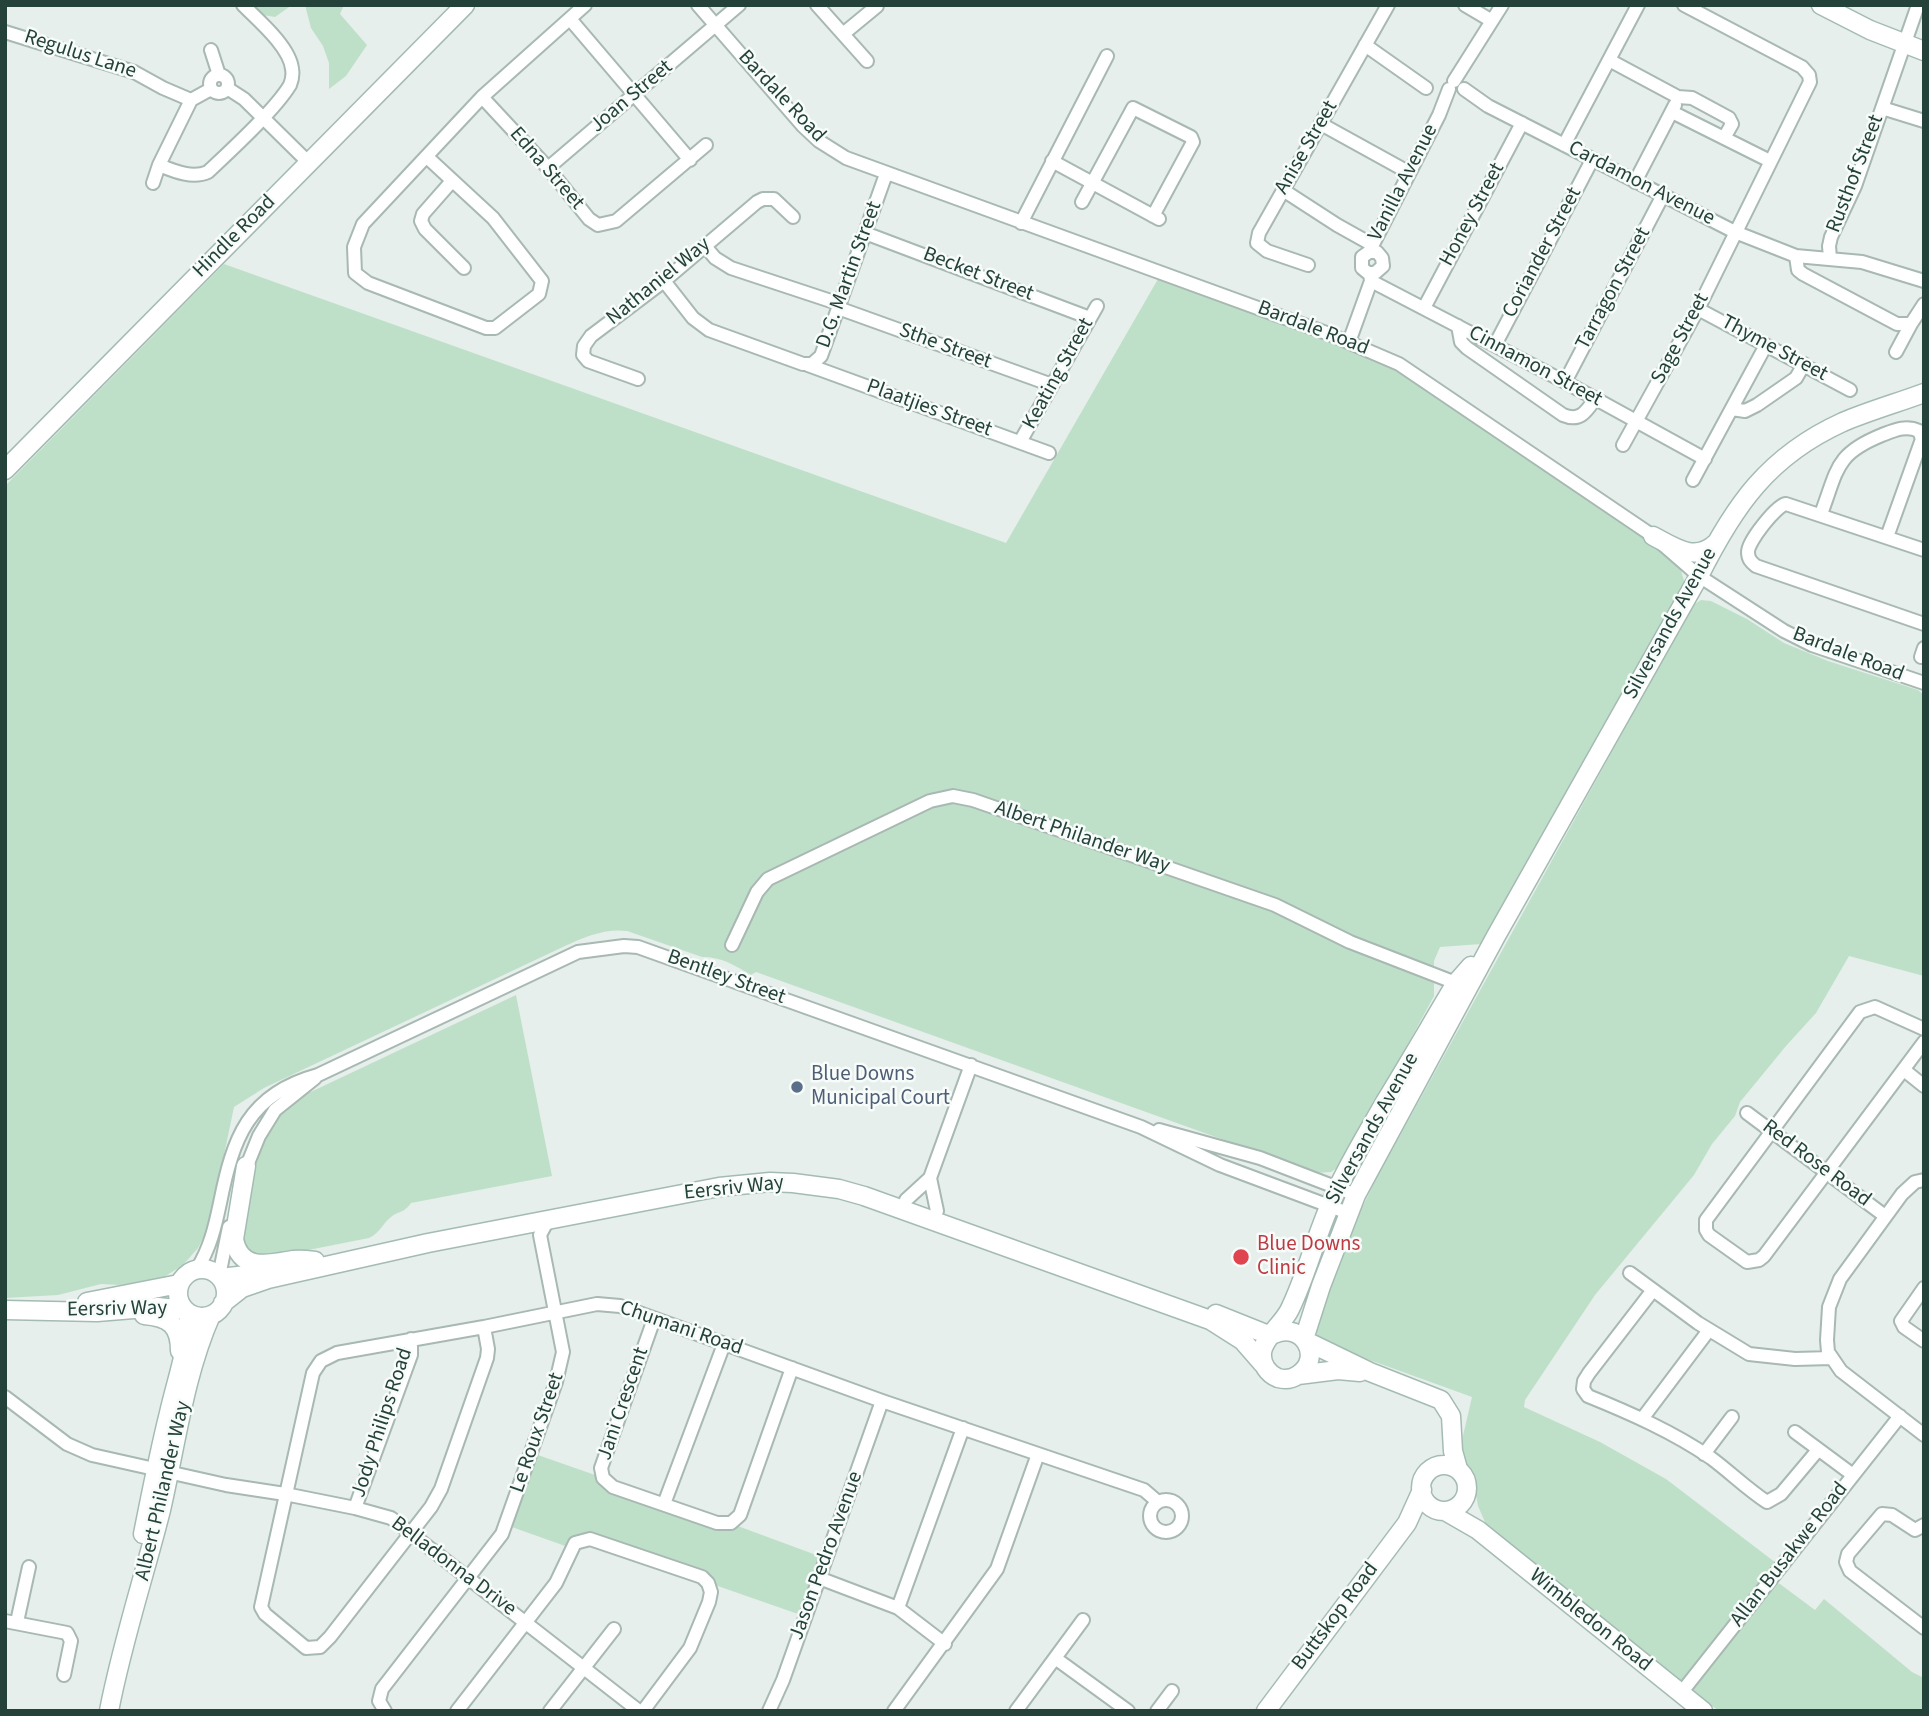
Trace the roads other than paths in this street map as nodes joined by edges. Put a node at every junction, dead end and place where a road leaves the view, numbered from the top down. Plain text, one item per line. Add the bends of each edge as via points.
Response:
1 (243, 5) edge
2 (465, 5) edge
3 (585, 5) edge
4 (698, 5) edge
5 (739, 5) edge
6 (817, 5) edge
7 (1388, 5) edge
8 (1465, 5) edge
9 (1502, 5) edge
10 (1638, 5) edge
11 (1684, 5) edge
12 (1821, 5) edge
13 (1918, 5) edge
14 (877, 6) edge
15 (5, 18) edge
16 (570, 19) junction
17 (1492, 21) junction
18 (716, 26) junction
19 (7, 32) edge
20 (843, 34) junction
21 (1904, 44) junction
22 (1366, 46) junction
23 (211, 50) dead end
24 (1924, 51) edge
25 (1107, 56) dead end
26 (867, 61) dead end
27 (1609, 61) junction
28 (219, 75) junction
29 (227, 88) junction
30 (1426, 88) dead end
31 (211, 89) junction
32 (1457, 89) junction
33 (633, 96) junction
34 (482, 97) junction
35 (1678, 97) junction
36 (191, 100) junction
37 (1882, 108) junction
38 (1672, 112) junction
39 (263, 117) junction
40 (1924, 121) edge
41 (1522, 123) junction
42 (1321, 124) junction
43 (1724, 138) junction
44 (706, 145) dead end
45 (1564, 145) junction
46 (427, 157) junction
47 (690, 160) junction
48 (1592, 160) junction
49 (1052, 161) junction
50 (1770, 161) junction
51 (309, 163) junction
52 (159, 165) junction
53 (548, 168) junction
54 (1408, 172) junction
55 (886, 174) junction
56 (452, 181) junction
57 (1635, 182) junction
58 (153, 183) dead end
59 (1092, 183) junction
60 (1283, 190) junction
61 (1662, 197) junction
62 (1082, 202) dead end
63 (793, 217) dead end
64 (1021, 223) junction
65 (1735, 232) junction
66 (865, 233) junction
67 (705, 246) junction
68 (1370, 248) junction
69 (1796, 256) junction
70 (1830, 258) junction
71 (1308, 265) dead end
72 (464, 268) dead end
73 (1370, 277) junction
74 (664, 281) junction
75 (1924, 281) edge
76 (1924, 304) edge
77 (839, 306) junction
78 (1097, 306) dead end
79 (1424, 307) junction
80 (1698, 309) junction
81 (1090, 318) junction
82 (1911, 324) junction
83 (1458, 326) junction
84 (1349, 342) junction
85 (1495, 345) junction
86 (1766, 345) junction
87 (1896, 352) dead end
88 (1804, 364) junction
89 (806, 365) junction
90 (638, 379) dead end
91 (1565, 382) junction
92 (1052, 385) junction
93 (1850, 390) dead end
94 (1924, 393) edge
95 (1595, 399) junction
96 (1732, 409) junction
97 (1637, 421) junction
98 (1020, 442) junction
99 (1622, 445) dead end
100 (1049, 453) dead end
101 (1705, 459) junction
102 (5, 470) edge
103 (1693, 480) dead end
104 (1822, 514) junction
105 (1653, 536) junction
106 (1887, 537) junction
107 (1716, 543) junction
108 (1924, 550) edge
109 (1699, 576) junction
110 (1924, 624) edge
111 (1924, 683) edge
112 (732, 945) dead end
113 (1462, 986) junction
114 (1924, 1029) edge
115 (1924, 1042) edge
116 (971, 1065) junction
117 (1903, 1070) junction
118 (318, 1075) junction
119 (1924, 1086) edge
120 (1747, 1113) dead end
121 (1141, 1127) junction
122 (1771, 1130) junction
123 (1226, 1148) junction
124 (1220, 1165) junction
125 (246, 1167) junction
126 (1826, 1172) junction
127 (930, 1178) junction
128 (1924, 1180) edge
129 (1338, 1187) junction
130 (1356, 1195) junction
131 (906, 1200) junction
132 (1329, 1205) junction
133 (937, 1212) junction
134 (1348, 1213) junction
135 (1885, 1216) junction
136 (544, 1228) junction
137 (315, 1261) junction
138 (197, 1269) junction
139 (1630, 1273) dead end
140 (220, 1277) junction
141 (179, 1284) junction
142 (1924, 1289) edge
143 (1653, 1290) junction
144 (217, 1309) junction
145 (5, 1310) edge
146 (49, 1310) junction
147 (187, 1311) junction
148 (554, 1311) junction
149 (70, 1312) junction
150 (654, 1319) junction
151 (484, 1327) junction
152 (1709, 1329) junction
153 (1272, 1334) junction
154 (411, 1339) junction
155 (1305, 1340) junction
156 (1924, 1341) edge
157 (724, 1344) junction
158 (1831, 1358) junction
159 (1263, 1364) junction
160 (792, 1368) junction
161 (1370, 1372) junction
162 (1298, 1375) junction
163 (174, 1389) junction
164 (5, 1397) edge
165 (882, 1401) junction
166 (1900, 1416) junction
167 (1732, 1417) dead end
168 (1642, 1419) junction
169 (963, 1427) junction
170 (1452, 1428) junction
171 (1795, 1432) dead end
172 (1924, 1435) edge
173 (1818, 1450) junction
174 (1038, 1454) junction
175 (1704, 1454) junction
176 (1434, 1467) junction
177 (1458, 1469) junction
178 (162, 1472) junction
179 (1853, 1475) junction
180 (1422, 1490) junction
181 (1466, 1493) junction
182 (285, 1494) junction
183 (1158, 1502) dead end
184 (664, 1504) junction
185 (355, 1508) junction
186 (1440, 1510) junction
187 (1407, 1523) junction
188 (1924, 1525) edge
189 (1478, 1530) junction
190 (411, 1532) junction
191 (29, 1567) dead end
192 (469, 1578) junction
193 (819, 1578) junction
194 (898, 1608) junction
195 (1083, 1620) dead end
196 (11, 1621) edge
197 (526, 1623) junction
198 (1924, 1628) edge
199 (614, 1629) dead end
200 (945, 1644) junction
201 (1055, 1658) junction
202 (584, 1667) junction
203 (64, 1675) dead end
204 (1172, 1691) dead end
205 (1681, 1693) junction
206 (775, 1709) edge
207 (109, 1711) edge
208 (385, 1711) edge
209 (457, 1711) edge
210 (550, 1711) edge
211 (641, 1711) edge
212 (894, 1711) edge
213 (1016, 1711) edge
214 (1128, 1711) edge
215 (1157, 1711) edge
216 (1266, 1711) edge
217 (1703, 1711) edge

1 - 39 street via 284,49 292,68 290,83
2 - 51 main road, Hindle Road
3 - 16 street
4 - 18 street, Bardale Road
5 - 18 street, Joan Street
6 - 20 street
7 - 22 street, Anise Street
8 - 17 street
9 - 17 street, Vanilla Avenue
10 - 27 street
11 - 50 street, Sage Street via 1802,67 1809,75 1809,89
12 - 21 main road
13 - 21 street, Rusthof Street
14 - 20 street
15 - 19 street
16 - 33 street
16 - 34 street
17 - 32 street, Vanilla Avenue
18 - 33 street, Joan Street
18 - 55 street, Bardale Road via 820,141 846,158
19 - 36 street, Regulus Lane via 134,72
20 - 26 street
21 - 24 main road
21 - 37 street, Rusthof Street
22 - 30 street
22 - 42 street, Anise Street
23 - 28 street
25 - 49 street
27 - 35 street
27 - 45 street
28 - 29 street via 226,78
28 - 31 street via 212,78
29 - 31 street via 218,93
29 - 39 street
31 - 36 street
32 - 41 street, Cardamon Avenue
32 - 54 street, Vanilla Avenue
33 - 47 street
33 - 53 street, Joan Street
34 - 46 street
34 - 53 street, Edna Street
35 - 38 street
35 - 43 street via 1692,98 1730,118 1732,124
36 - 52 street
37 - 40 street
37 - 70 street, Rusthof Street via 1830,242
38 - 43 street
38 - 57 street
39 - 51 street
39 - 52 street via 204,174 178,173
41 - 45 street, Cardamon Avenue
41 - 79 street, Honey Street
42 - 54 street
42 - 60 street, Anise Street
43 - 50 street
44 - 47 street, Edna Street
45 - 48 street, Cardamon Avenue
46 - 56 street
46 - 56 street via 363,224 354,247 355,273 368,283 495,328 540,294 542,281 493,218
47 - 53 street, Edna Street via 616,221 604,225 589,219
48 - 57 street, Cardamon Avenue
48 - 85 street, Coriander Street
49 - 59 street
49 - 64 street
50 - 65 street, Sage Street
51 - 102 main road, Hindle Road
52 - 58 street
54 - 68 street, Vanilla Avenue
55 - 64 street, Bardale Road
55 - 66 street, D.G. Martin Street
56 - 72 street via 421,221
57 - 61 street, Cardamon Avenue
59 - 59 street via 1156,217 1193,142 1191,137 1133,108
59 - 62 street
60 - 68 street
60 - 71 street, Anise Street via 1257,243
61 - 65 street, Cardamon Avenue
61 - 91 street, Tarragon Street
63 - 67 street, Nathaniel Way via 774,199 763,199
64 - 84 street, Bardale Road
65 - 69 street, Cardamon Avenue
65 - 80 street, Sage Street
66 - 77 street, D.G. Martin Street
66 - 81 street, Becket Street
67 - 74 street, Nathaniel Way
67 - 77 street, Sthe Street via 731,268
68 - 73 street via 1383,263
69 - 70 street, Cardamon Avenue
69 - 82 street, Cardamon Avenue via 1803,274 1892,322
70 - 75 street, Cardamon Avenue
73 - 79 street, Cinnamon Street
73 - 84 street
74 - 89 street, Plaatjies Street via 693,318 709,330
74 - 90 street, Nathaniel Way via 592,336 582,351 595,365
76 - 82 street
77 - 89 street, D.G. Martin Street via 821,356
77 - 92 street, Sthe Street
78 - 81 street, Keating Street
79 - 83 street, Cinnamon Street
80 - 86 street, Thyme Street
80 - 97 street, Sage Street
81 - 92 street, Keating Street
82 - 87 street
83 - 85 street, Cinnamon Street
83 - 95 street via 1467,348 1563,415 1582,416
84 - 105 street, Bardale Road via 1399,364
85 - 91 street, Cinnamon Street
86 - 88 street, Thyme Street
86 - 96 street
88 - 93 street, Thyme Street
88 - 96 street via 1797,377 1757,405 1745,411
89 - 98 street, Plaatjies Street
91 - 95 street, Cinnamon Street
92 - 98 street, Keating Street
94 - 107 main road, Silversands Avenue via 1844,422 1800,446 1741,502
95 - 97 street, Cinnamon Street
96 - 101 street
97 - 99 street, Sage Street
97 - 101 street, Cinnamon Street
98 - 100 street, Plaatjies Street
101 - 103 street
104 - 106 street
104 - 106 street via 1839,466 1849,452 1894,431 1916,429 1922,439
104 - 110 street via 1779,506 1752,541 1748,551 1752,563
105 - 107 main road via 1690,553 1703,552
105 - 109 street, Bardale Road
106 - 108 street
107 - 109 main road, Silversands Avenue
109 - 111 street, Bardale Road via 1802,641
109 - 113 main road, Silversands Avenue via 1496,936
112 - 113 street, Albert Philander Way via 760,887 775,874 930,801 953,796 1275,905 1350,942
113 - 129 main road, Silversands Avenue
113 - 130 main road, Silversands Avenue
114 - 122 street via 1875,1007 1863,1010
115 - 117 street
116 - 118 street, Bentley Street via 638,947 624,946 578,951
116 - 121 street, Bentley Street
116 - 127 street
117 - 119 street
117 - 126 street
118 - 125 street, Bentley Street via 275,1110
118 - 138 street, Bentley Street via 296,1081 264,1101 247,1121 227,1166 211,1243
120 - 122 street, Red Rose Road
121 - 123 street, Bentley Street
121 - 124 street, Bentley Street
122 - 126 street, Red Rose Road
122 - 126 street via 1706,1220 1709,1235 1743,1260 1759,1260
123 - 124 street
123 - 129 street, Bentley Street
124 - 132 street, Bentley Street
125 - 137 main road via 234,1239 237,1250 252,1263 263,1265
125 - 140 street, Bentley Street via 237,1187
126 - 135 street, Red Rose Road
127 - 131 street
127 - 133 street
128 - 135 street via 1908,1186
129 - 130 street, Bentley Street
129 - 132 main road, Silversands Avenue
130 - 134 main road, Silversands Avenue
131 - 133 main road, Eersriv Way
131 - 137 main road, Eersriv Way via 821,1177 770,1174 720,1178 428,1234
132 - 134 street, Bentley Street
132 - 153 main road, Silversands Avenue via 1286,1317
133 - 153 main road, Eersriv Way
134 - 155 main road, Silversands Avenue
135 - 158 street via 1833,1295 1827,1324
136 - 144 main road, Eersriv Way via 522,1224 268,1279 242,1288
136 - 148 street, Le Roux Street
136 - 159 main road, Eersriv Way via 728,1186 770,1182 839,1189 1210,1320 1243,1341
137 - 140 main road, Eersriv Way
138 - 140 main road via 209,1269
138 - 141 main road
139 - 143 street
140 - 144 main road via 226,1290
141 - 146 main road, Eersriv Way
141 - 147 main road via 178,1295
142 - 156 street via 1901,1321
143 - 152 street
143 - 168 street via 1589,1373 1583,1389
144 - 147 main road via 200,1317
144 - 178 main road, Albert Philander Way via 196,1353
145 - 146 main road, Eersriv Way
146 - 149 main road, Eersriv Way
147 - 149 main road, Eersriv Way via 158,1307
147 - 163 main road, Albert Philander Way via 184,1361
148 - 150 street, Chumani Road via 607,1303
148 - 151 street, Chumani Road
148 - 192 street, Le Roux Street via 562,1352 556,1382 502,1534
149 - 163 main road via 96,1318 146,1315 169,1322 180,1335
150 - 157 street, Chumani Road
150 - 184 street, Jani Crescent via 601,1472 613,1487
151 - 154 street, Chumani Road
151 - 190 street via 488,1349 483,1371 440,1489
152 - 158 street via 1749,1354
152 - 168 street
153 - 155 main road via 1291,1331
153 - 159 main road via 1263,1347
154 - 182 street, Chumani Road via 337,1353 321,1361 313,1373
154 - 185 street, Jody Philips Road via 411,1355
155 - 161 main road
155 - 162 main road via 1309,1360
157 - 160 street, Chumani Road
157 - 184 street
158 - 166 street via 1841,1371
159 - 162 main road via 1278,1378
160 - 165 street, Chumani Road
160 - 184 street, Jani Crescent via 737,1519 717,1523
161 - 162 main road
161 - 170 main road via 1441,1400
163 - 178 main road, Albert Philander Way
164 - 178 street, Belladonna Drive via 78,1450
165 - 169 street, Chumani Road
165 - 193 street, Jason Pedro Avenue
166 - 172 street
166 - 179 street, Allan Busakwe Road
167 - 175 street
168 - 175 street
169 - 174 street, Chumani Road
169 - 194 street
170 - 176 main road
170 - 177 main road
171 - 173 street
173 - 175 street via 1781,1494 1767,1502
173 - 179 street
174 - 183 street, Chumani Road via 1144,1490
174 - 200 street via 997,1569
176 - 177 main road
176 - 180 main road via 1424,1477
177 - 181 main road
178 - 182 street, Belladonna Drive
178 - 207 main road, Albert Philander Way via 121,1623
179 - 205 street, Allan Busakwe Road
180 - 186 main road via 1425,1500
180 - 187 main road, Buttskop Road
181 - 186 main road via 1459,1505
181 - 189 main road
182 - 185 street, Belladonna Drive
182 - 190 street via 261,1607 306,1648 320,1647 330,1637
185 - 190 street, Belladonna Drive via 391,1518
186 - 187 main road, Buttskop Road
186 - 189 main road, Wimbledon Road
187 - 216 main road, Buttskop Road
188 - 198 street via 1915,1530 1882,1514 1846,1562 1850,1570
189 - 205 main road, Wimbledon Road
190 - 192 street, Belladonna Drive
191 - 196 street
192 - 197 street, Belladonna Drive
192 - 208 street, Le Roux Street via 382,1689 379,1701
193 - 194 street
193 - 206 street, Jason Pedro Avenue
194 - 200 street
195 - 201 street
196 - 203 street via 70,1636
197 - 202 street, Belladonna Drive
197 - 209 street
197 - 211 street via 581,1540 597,1540 702,1577 711,1592 690,1648
199 - 202 street
200 - 212 street
201 - 213 street
201 - 214 street
202 - 210 street
202 - 211 street, Belladonna Drive
204 - 215 street
205 - 217 main road, Wimbledon Road

